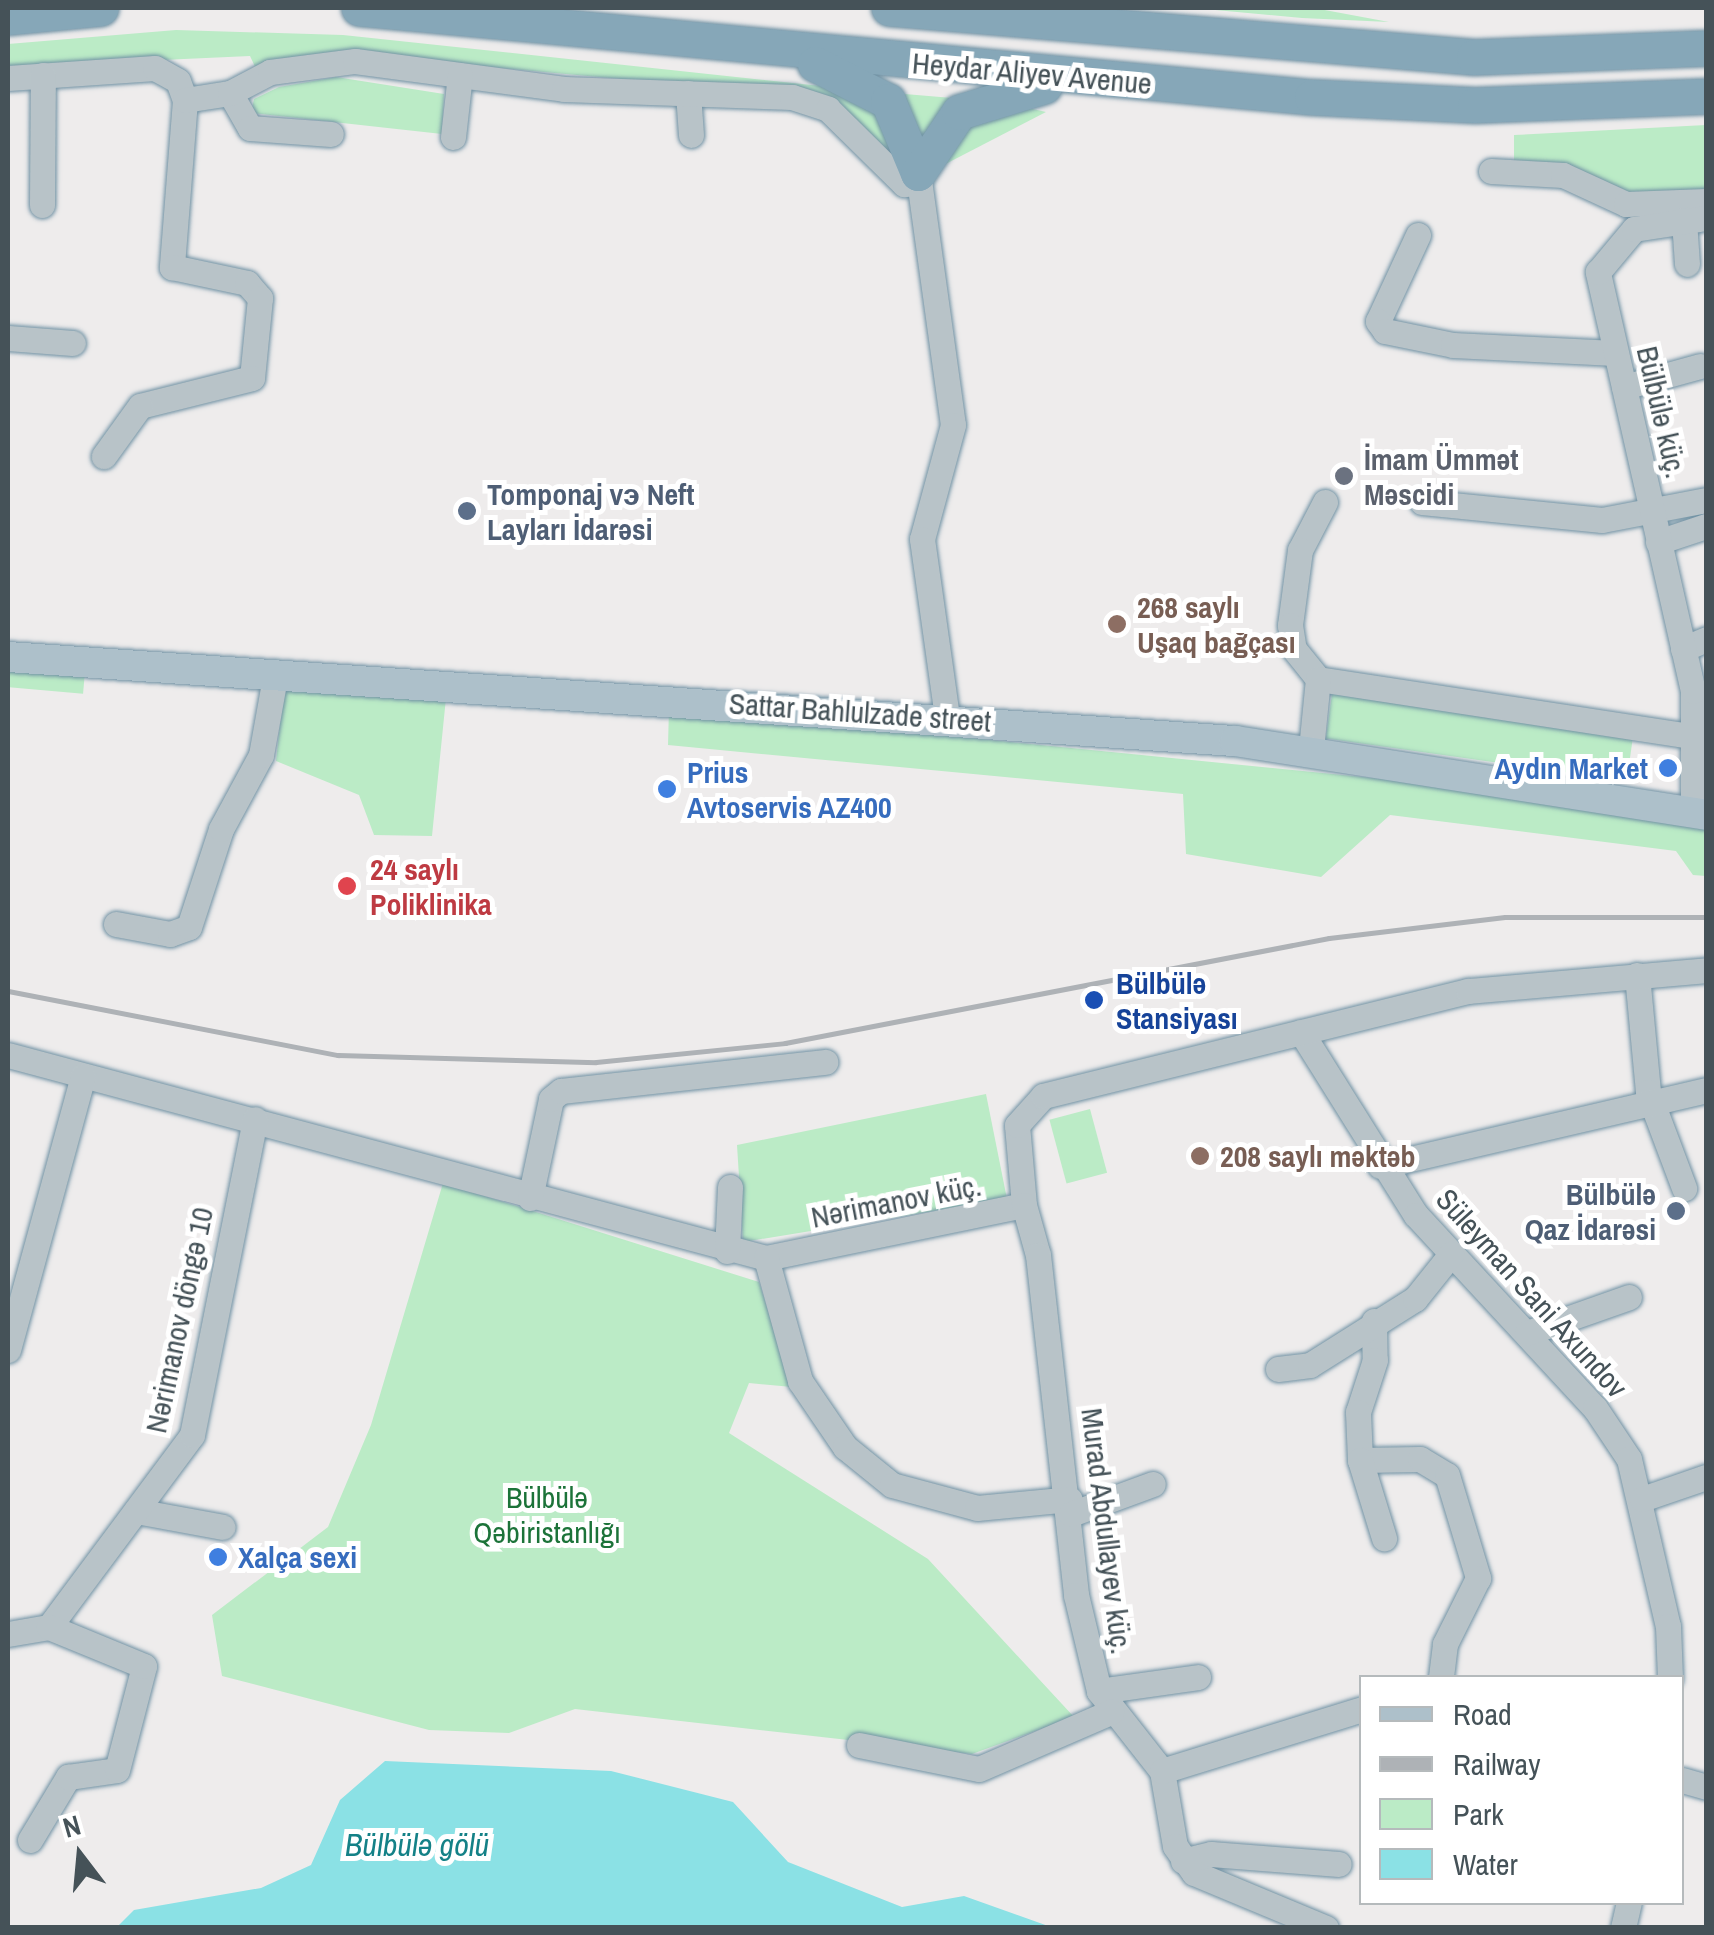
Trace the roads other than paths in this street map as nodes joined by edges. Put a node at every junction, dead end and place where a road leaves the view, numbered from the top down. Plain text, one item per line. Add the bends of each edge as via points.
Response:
1 (102, 8) edge
2 (359, 8) edge
3 (889, 8) edge
4 (8, 17) edge
5 (682, 39) junction
6 (1706, 48) edge
7 (43, 75) junction
8 (460, 75) junction
9 (8, 78) edge
10 (1132, 82) junction
11 (230, 93) junction
12 (688, 93) junction
13 (1706, 96) edge
14 (185, 100) junction
15 (331, 134) dead end
16 (691, 135) dead end
17 (453, 137) dead end
18 (1491, 171) dead end
19 (919, 177) junction
20 (1706, 200) edge
21 (42, 205) dead end
22 (1695, 219) edge
23 (1418, 235) dead end
24 (1687, 264) dead end
25 (8, 338) edge
26 (73, 343) dead end
27 (1615, 354) junction
28 (1700, 366) dead end
29 (1624, 386) junction
30 (104, 456) dead end
31 (1706, 500) edge
32 (1325, 502) dead end
33 (1422, 502) dead end
34 (1706, 526) edge
35 (1656, 530) junction
36 (1695, 644) edge
37 (8, 657) edge
38 (276, 672) junction
39 (1318, 680) junction
40 (947, 718) junction
41 (1699, 737) junction
42 (1311, 749) junction
43 (1703, 774) edge
44 (1700, 814) edge
45 (116, 924) dead end
46 (1706, 970) edge
47 (1637, 975) junction
48 (1301, 1032) junction
49 (8, 1056) edge
50 (825, 1062) dead end
51 (84, 1076) junction
52 (1706, 1090) edge
53 (1652, 1108) junction
54 (256, 1119) junction
55 (1380, 1166) junction
56 (730, 1187) dead end
57 (1684, 1188) dead end
58 (530, 1198) junction
59 (1024, 1204) junction
60 (727, 1251) junction
61 (1451, 1254) junction
62 (766, 1258) junction
63 (1629, 1297) dead end
64 (1374, 1321) junction
65 (1527, 1333) junction
66 (8, 1347) edge
67 (1278, 1369) dead end
68 (1360, 1460) junction
69 (1706, 1477) edge
70 (1152, 1484) dead end
71 (1642, 1498) junction
72 (1070, 1507) junction
73 (136, 1511) junction
74 (223, 1527) dead end
75 (1384, 1538) dead end
76 (50, 1627) junction
77 (8, 1634) edge
78 (1440, 1675) edge
79 (1670, 1675) edge
80 (1198, 1677) dead end
81 (1105, 1701) junction
82 (1359, 1710) edge
83 (860, 1745) dead end
84 (1162, 1771) junction
85 (30, 1840) dead end
86 (1183, 1860) junction
87 (1339, 1864) dead end
88 (1326, 1928) edge

1 - 4 highway
2 - 5 highway, Heydar Aliyev Avenue
3 - 6 highway, Heydar Aliyev Avenue via 1474,57
5 - 10 highway, Heydar Aliyev Avenue
5 - 19 highway via 800,59 868,86 902,120
7 - 9 street
7 - 14 street via 155,68 178,80
7 - 21 street
8 - 11 street via 314,64
8 - 12 street
8 - 17 street
10 - 13 highway, Heydar Aliyev Avenue via 1475,106
10 - 19 highway via 980,100 944,126
11 - 14 street
11 - 15 street via 250,128
12 - 16 street
12 - 19 street via 813,101 891,175
14 - 30 street via 172,268 256,288 258,366 241,385 140,406
18 - 20 street via 1563,175 1626,204
19 - 40 street via 954,425 922,539
22 - 24 street
22 - 27 street, Bülbülə küç. via 1634,229 1603,257 1599,285
23 - 27 street via 1378,322 1385,331 1454,345
25 - 26 street
27 - 29 street, Bülbülə küç.
28 - 29 street
29 - 35 street, Bülbülə küç.
31 - 35 street
32 - 39 street via 1300,550 1290,625 1294,649
33 - 35 street
34 - 35 street
35 - 36 street, Bülbülə küç.
36 - 41 street, Bülbülə küç.
37 - 38 main road, Sattar Bahlulzade street
38 - 40 main road, Sattar Bahlulzade street
38 - 45 street via 255,772 221,828 189,927 170,934
39 - 41 street
39 - 42 street
40 - 42 main road, Sattar Bahlulzade street
41 - 43 street, Bülbülə küç.
42 - 44 main road, Sattar Bahlulzade street
43 - 44 street, Bülbülə küç.
46 - 47 street, Nərimanov küç.
47 - 48 street, Nərimanov küç. via 1468,991
47 - 53 street
48 - 55 street, Süleyman Sani Axundov
48 - 59 street, Nərimanov küç. via 1030,1102 1018,1125
49 - 51 street, Nərimanov küç.
50 - 58 street via 561,1092 551,1099
51 - 54 street, Nərimanov küç.
51 - 66 street
52 - 53 street
53 - 55 street via 1491,1133
53 - 57 street
54 - 58 street, Nərimanov küç.
54 - 73 street, Nərimanov döngə 10 via 192,1435
55 - 61 street, Süleyman Sani Axundov
56 - 60 street
58 - 60 street, Nərimanov küç.
59 - 62 street, Nərimanov küç.
59 - 72 street, Murad Abdullayev küç.
60 - 62 street, Nərimanov küç.
61 - 64 street via 1424,1291
61 - 65 street, Süleyman Sani Axundov
62 - 72 street via 800,1381 845,1447 892,1485 964,1506
63 - 65 street
64 - 67 street via 1310,1365
64 - 68 street via 1376,1360 1358,1412
65 - 71 street, Süleyman Sani Axundov via 1611,1430
68 - 75 street
68 - 78 street via 1420,1460 1448,1475 1456,1493 1478,1578 1444,1644
69 - 71 street
70 - 72 street
71 - 79 street, Süleyman Sani Axundov
72 - 81 street, Murad Abdullayev küç. via 1076,1595
73 - 74 street
73 - 76 street, Nərimanov döngə 10
76 - 77 street
76 - 85 street via 144,1666 117,1770 68,1777
80 - 81 street
81 - 83 street via 980,1769
81 - 84 street, Murad Abdullayev küç.
82 - 84 street
84 - 86 street, Murad Abdullayev küç.
86 - 87 street via 1211,1854
86 - 88 street via 1222,1891

